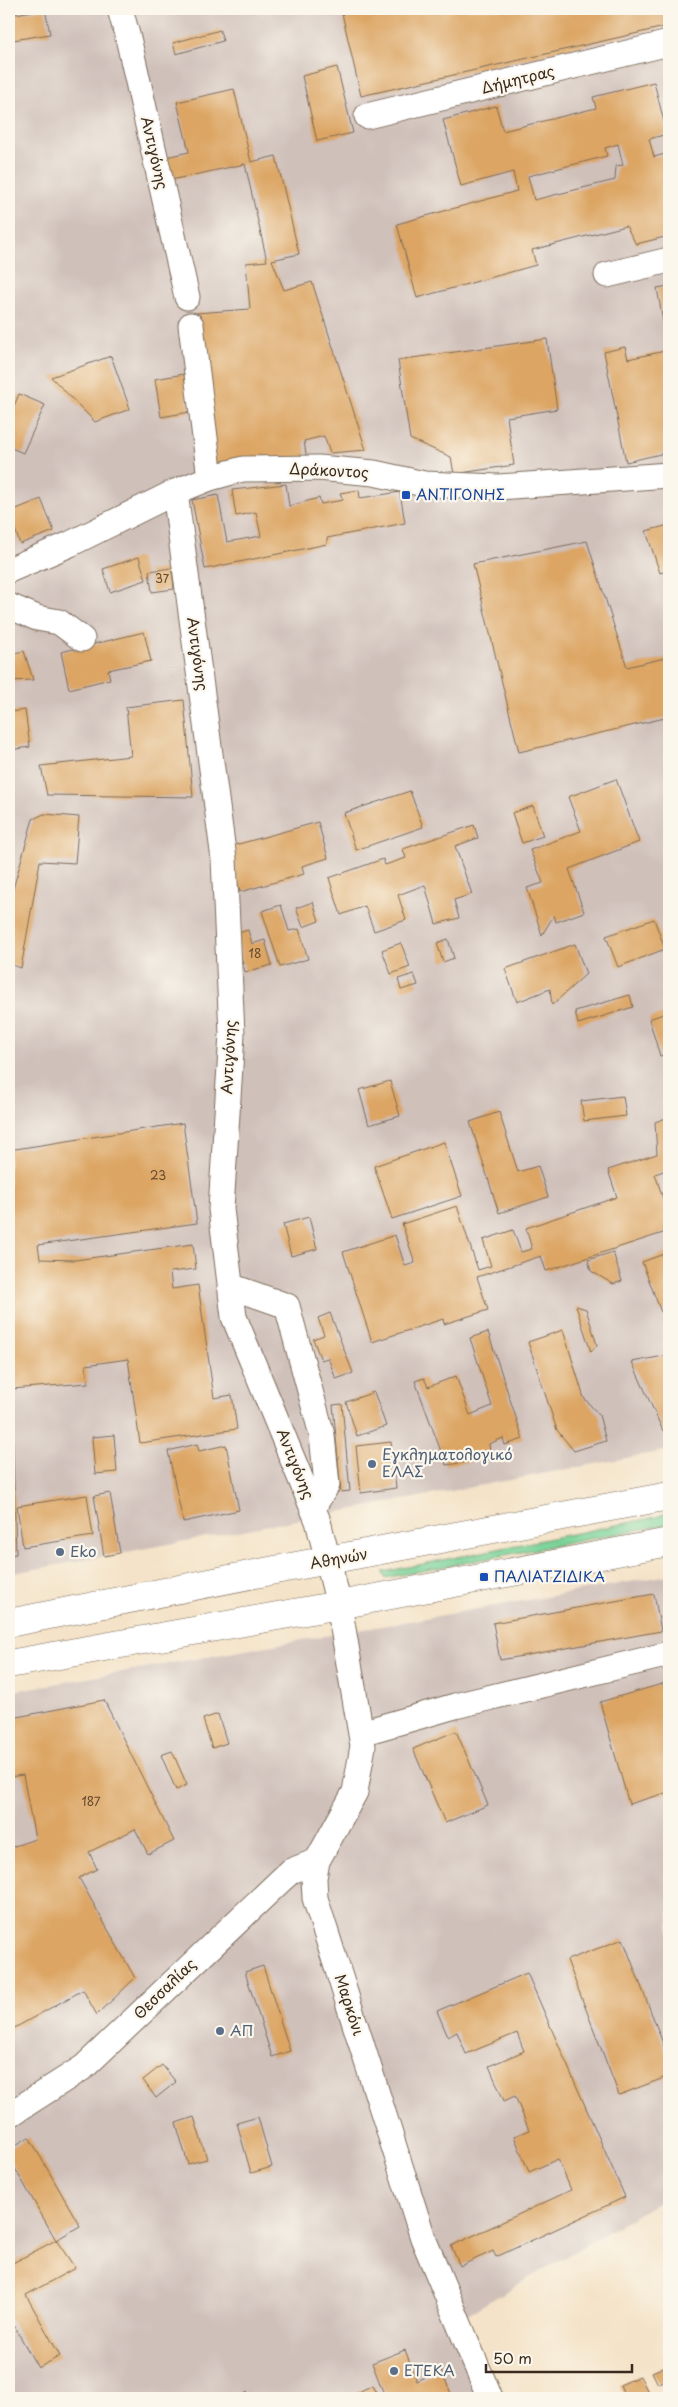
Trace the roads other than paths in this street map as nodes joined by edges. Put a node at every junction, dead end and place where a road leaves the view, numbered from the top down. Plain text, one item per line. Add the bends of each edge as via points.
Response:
1 (120, 9) edge
2 (669, 43) edge
3 (366, 116) dead end
4 (669, 260) edge
5 (607, 274) dead end
6 (187, 297) dead end
7 (191, 325) dead end
8 (669, 476) edge
9 (210, 478) junction
10 (175, 492) junction
11 (9, 570) edge
12 (9, 606) edge
13 (82, 639) dead end
14 (230, 1286) junction
15 (669, 1496) edge
16 (313, 1507) junction
17 (669, 1542) edge
18 (330, 1561) junction
19 (339, 1605) junction
20 (14, 1621) edge
21 (669, 1654) edge
22 (38, 1660) junction
23 (9, 1664) edge
24 (9, 1670) edge
25 (361, 1733) junction
26 (317, 1861) junction
27 (9, 2116) edge
28 (490, 2398) edge

1 - 6 street, Αντιγόνης
2 - 3 street, Δήμητρας
4 - 5 street
7 - 9 street
8 - 9 street, Δράκοντος via 498,487 424,484 374,473 318,468 243,469
9 - 10 street, Δράκοντος
10 - 11 street, Δράκοντος
10 - 14 street, Αντιγόνης via 224,859 232,1034 221,1209
12 - 13 street via 37,618 59,622
14 - 16 street, Αντιγόνης via 234,1318
14 - 16 street via 287,1306 322,1435 327,1484
15 - 18 highway, Αθηνών
16 - 18 street, Αντιγόνης
17 - 19 highway
18 - 19 street, Αντιγόνης
18 - 20 highway, Αθηνών
19 - 22 highway
19 - 25 street, Μαρκόνι
21 - 25 street via 454,1706
22 - 23 highway
22 - 24 highway
25 - 26 street, Μαρκόνι via 362,1759 355,1792
26 - 27 street, Θεσσαλίας via 291,1871 280,1880 84,2067
26 - 28 street, Μαρκόνι via 315,1898 420,2229

